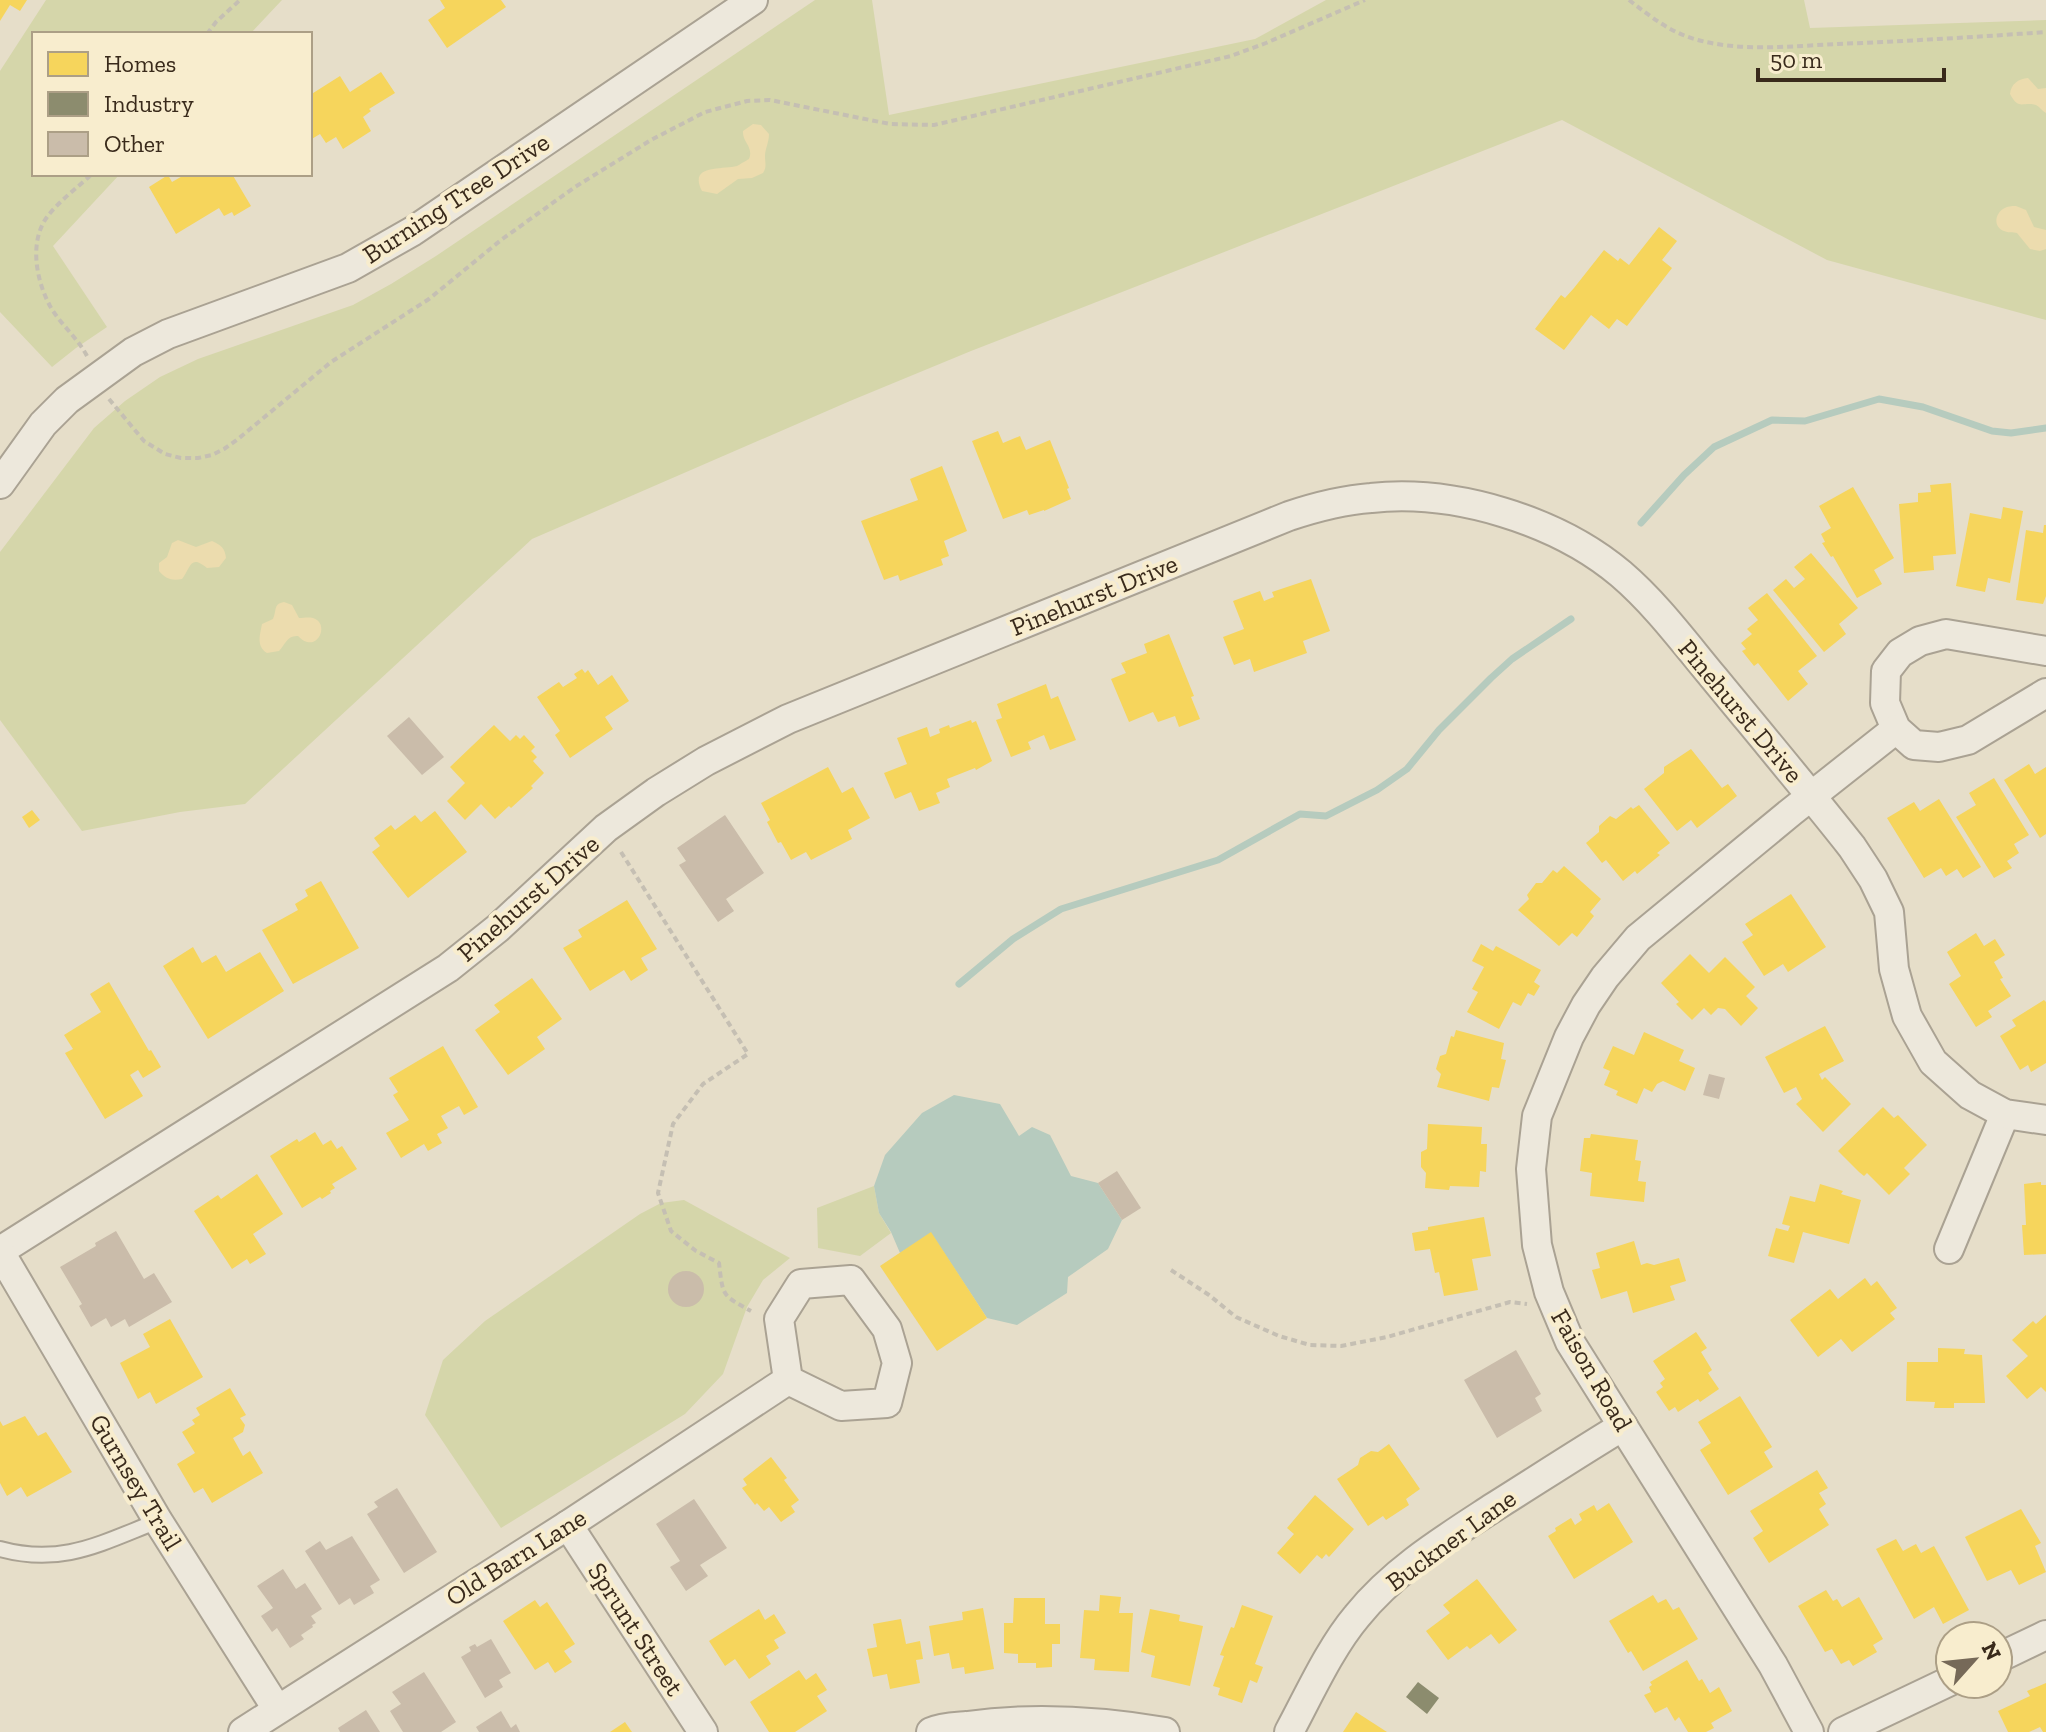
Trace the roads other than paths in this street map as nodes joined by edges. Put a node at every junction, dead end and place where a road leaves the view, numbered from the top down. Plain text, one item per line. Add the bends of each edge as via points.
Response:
1 (753, 0) edge
2 (0, 484) edge
3 (2046, 651) edge
4 (2046, 693) edge
5 (1896, 729) junction
6 (1812, 796) junction
7 (2005, 1114) junction
8 (2046, 1120) edge
9 (1949, 1249) dead end
10 (0, 1252) edge
11 (788, 1380) junction
12 (1623, 1426) junction
13 (158, 1521) junction
14 (568, 1525) junction
15 (0, 1549) edge
16 (2046, 1635) edge
17 (2014, 1650) edge
18 (1934, 1689) edge
19 (277, 1709) junction
20 (243, 1732) edge
21 (703, 1732) edge
22 (931, 1732) edge
23 (1165, 1732) edge
24 (1289, 1732) edge
25 (1809, 1732) edge
26 (1843, 1732) edge

1 - 2 street, Burning Tree Drive via 381,251 133,352 51,416
3 - 5 street via 1946,634 1920,641 1900,653 1886,671 1885,703
4 - 5 street via 1968,740 1939,747 1914,745
5 - 6 street, Faison Road
6 - 7 street, Pinehurst Drive via 1852,847 1889,912 1894,969 1907,1016 1933,1062 1970,1095
6 - 10 street, Pinehurst Drive via 1641,594 1559,534 1525,520 1432,499 1373,497 1315,507 788,719 706,761 606,828 448,968
6 - 12 street, Faison Road via 1638,938 1586,1005 1537,1116 1531,1169 1537,1245 1549,1292 1570,1342
7 - 8 street, Pinehurst Drive
7 - 9 street
10 - 13 street, Gurnsey Trail
11 - 11 street via 841,1406 887,1403 897,1363 887,1329 851,1280 801,1284 779,1319
11 - 14 street, Old Barn Lane
12 - 24 street, Buckner Lane via 1451,1535 1383,1586 1354,1619
12 - 25 street, Faison Road
13 - 15 lane via 68,1553 32,1555
13 - 19 street, Gurnsey Trail
14 - 19 street, Old Barn Lane
14 - 21 street, Sprunt Street
16 - 17 street
18 - 26 street
19 - 20 street, Old Barn Lane
22 - 23 street via 1051,1722

